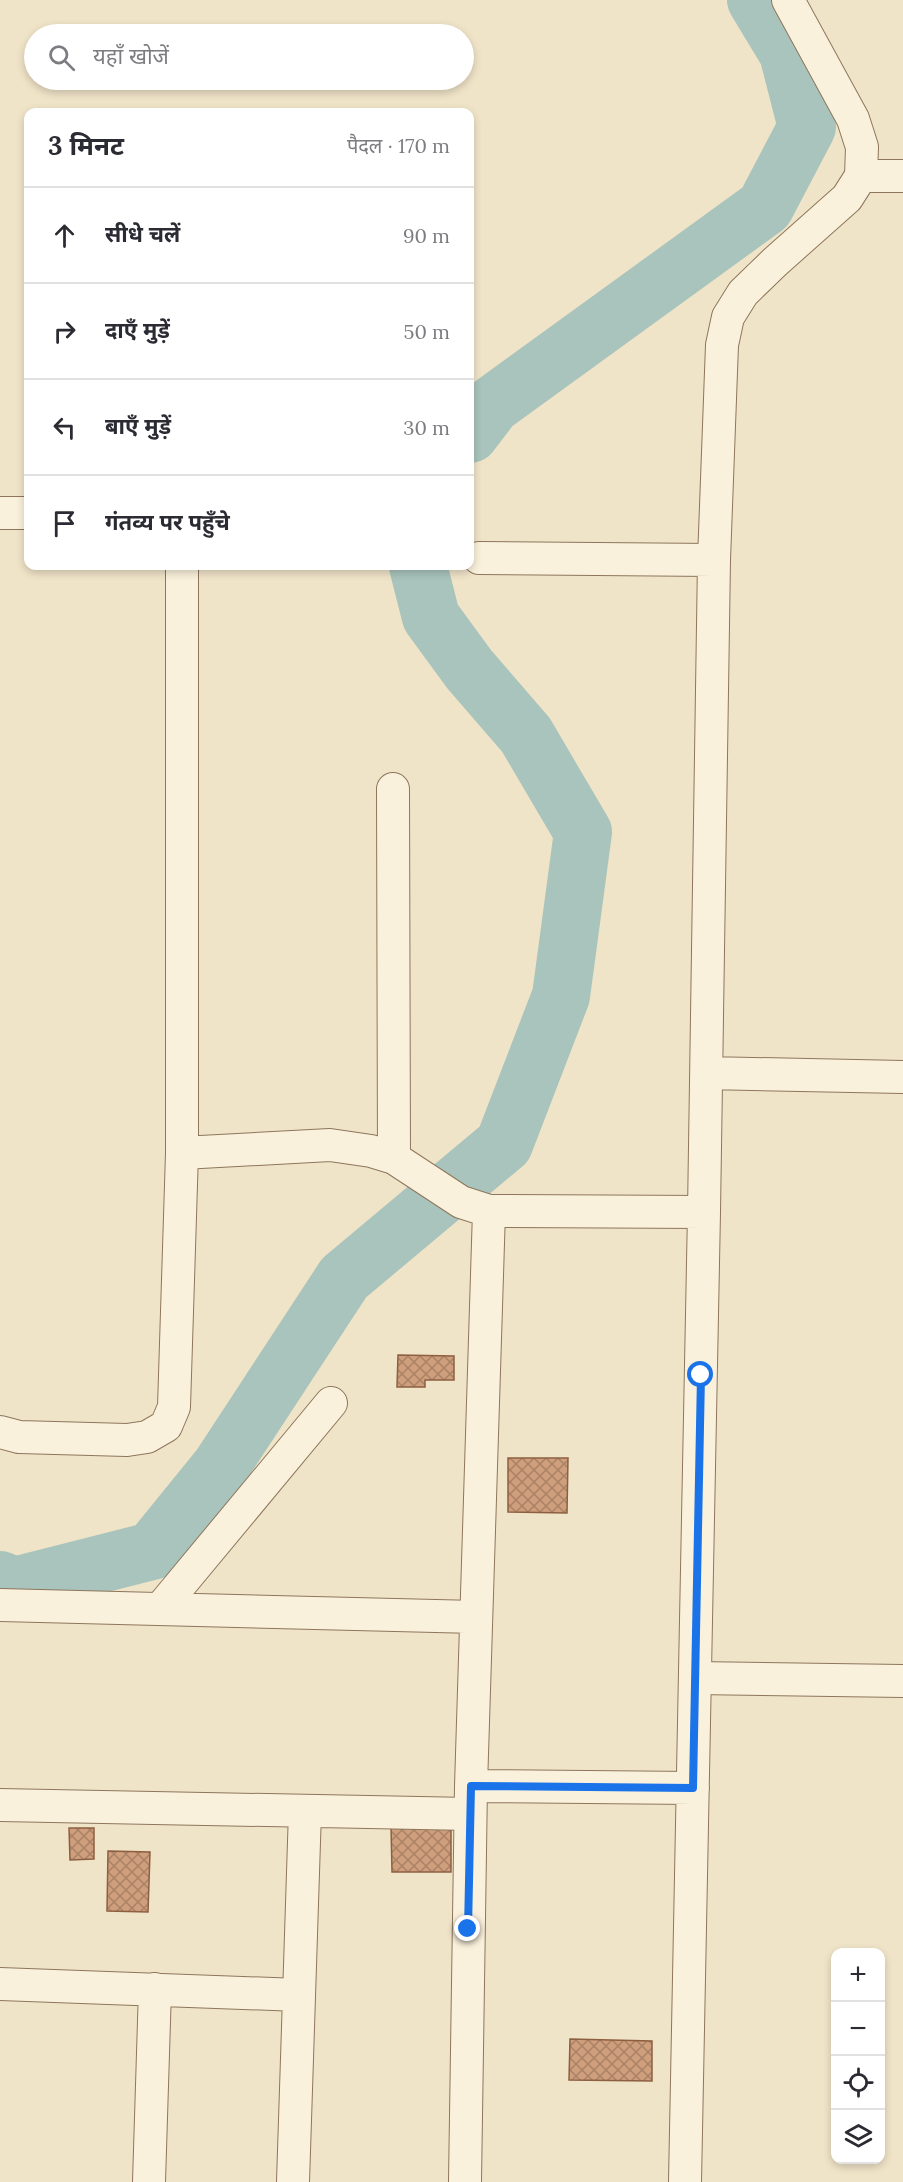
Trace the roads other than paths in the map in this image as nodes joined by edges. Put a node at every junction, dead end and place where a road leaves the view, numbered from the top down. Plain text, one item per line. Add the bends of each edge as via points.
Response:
1 (788, 0) edge
2 (861, 176) junction
3 (903, 176) edge
4 (0, 513) edge
5 (24, 513) edge
6 (479, 558) dead end
7 (714, 560) junction
8 (182, 570) edge
9 (393, 789) dead end
10 (706, 1073) junction
11 (903, 1077) edge
12 (182, 1153) junction
13 (394, 1158) junction
14 (475, 1207) junction
15 (704, 1212) junction
16 (331, 1403) dead end
17 (0, 1432) edge
18 (0, 1605) edge
19 (160, 1609) junction
20 (476, 1617) junction
21 (695, 1678) junction
22 (903, 1681) edge
23 (693, 1788) junction
24 (470, 1800) junction
25 (0, 1805) edge
26 (305, 1811) junction
27 (0, 1984) edge
28 (155, 1989) junction
29 (299, 1995) junction
30 (149, 2182) edge
31 (293, 2182) edge
32 (465, 2182) edge
33 (685, 2182) edge

1 - 2 street via 853,119 862,147
2 - 3 street
2 - 7 street via 848,198 743,293 728,317 722,345
4 - 5 street
6 - 7 street
7 - 10 street
8 - 12 street
9 - 13 street
10 - 11 street
10 - 15 street
12 - 13 street via 330,1145
12 - 17 street via 174,1407 166,1426 147,1437 127,1440 19,1437
13 - 14 street
14 - 15 street
14 - 20 street
15 - 21 street
16 - 19 street
18 - 19 street
19 - 20 street
20 - 24 street
21 - 22 street
21 - 23 street
23 - 24 street
23 - 33 street
24 - 26 street
24 - 32 street
25 - 26 street
26 - 29 street
27 - 28 street
28 - 29 street
28 - 30 street
29 - 31 street

